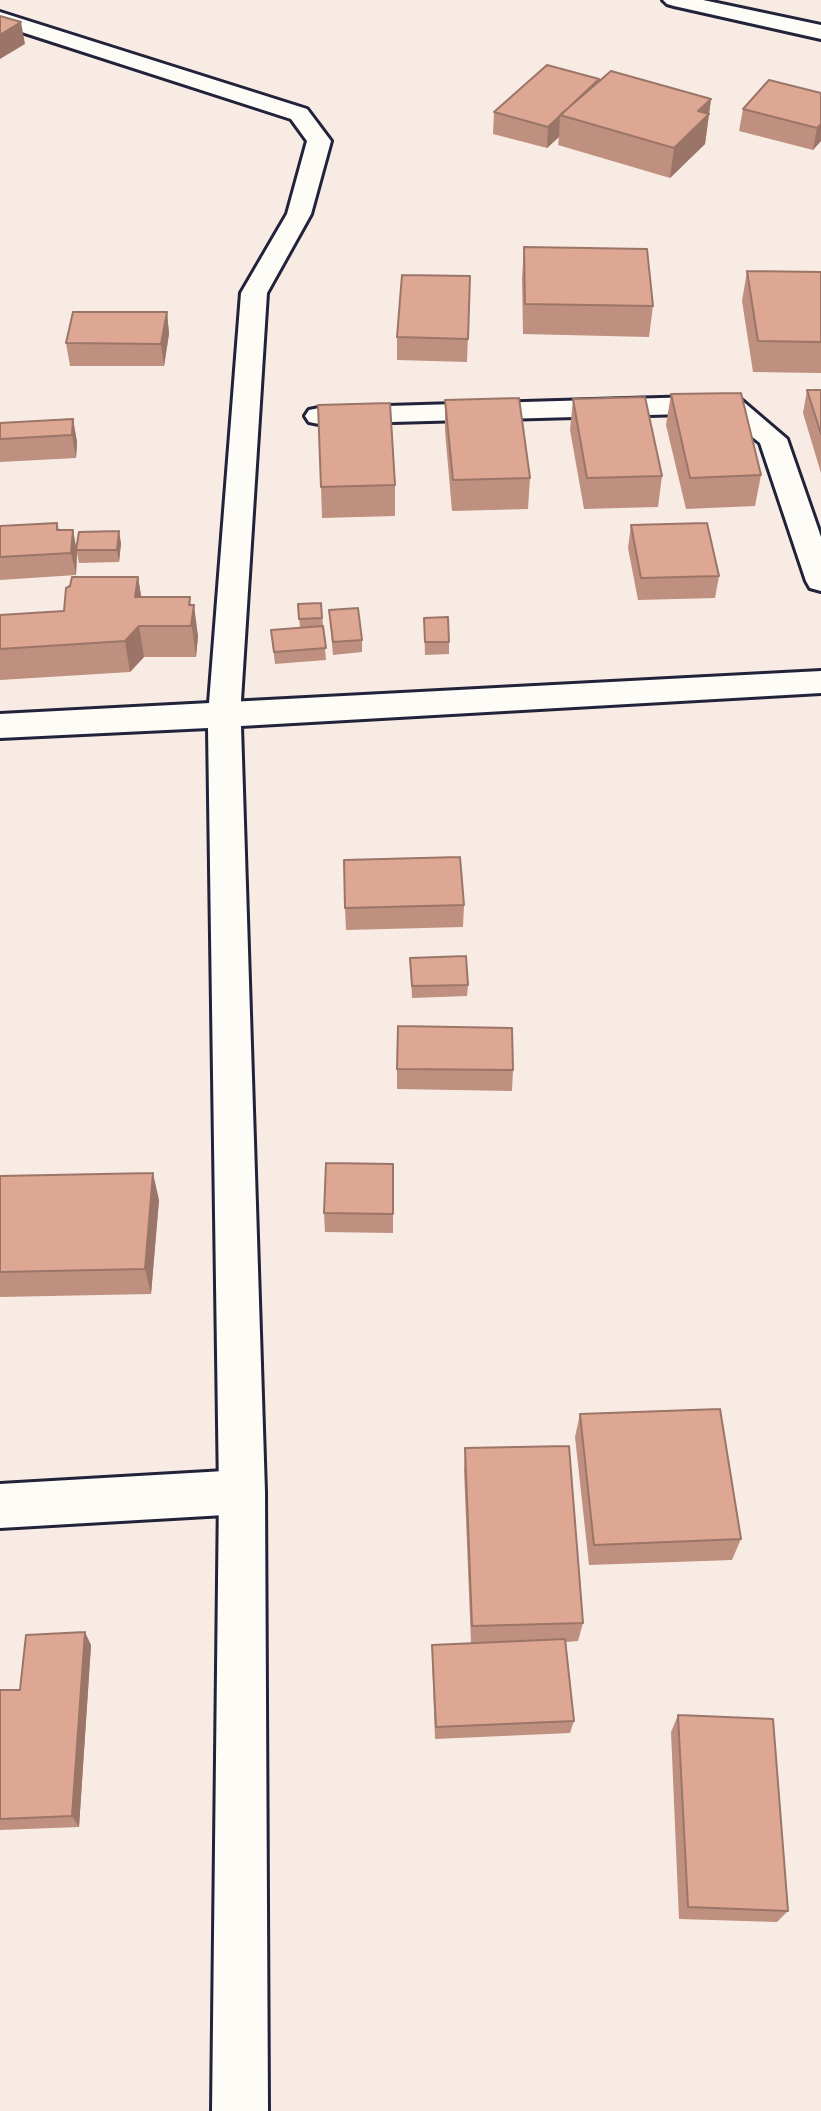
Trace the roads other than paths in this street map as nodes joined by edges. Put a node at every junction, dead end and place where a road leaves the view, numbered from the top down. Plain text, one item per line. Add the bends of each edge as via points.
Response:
1 (674, 0) edge
2 (10, 15) edge
3 (821, 32) edge
4 (319, 416) edge
5 (821, 581) edge
6 (821, 682) edge
7 (224, 716) junction
8 (0, 726) edge
9 (242, 1492) junction
10 (0, 1506) edge
11 (240, 2111) edge

1 - 3 street
2 - 7 street via 299,114 319,141 299,214 254,293
4 - 5 street via 729,404 773,439
6 - 7 street
7 - 8 street
7 - 9 street
9 - 10 street
9 - 11 street

